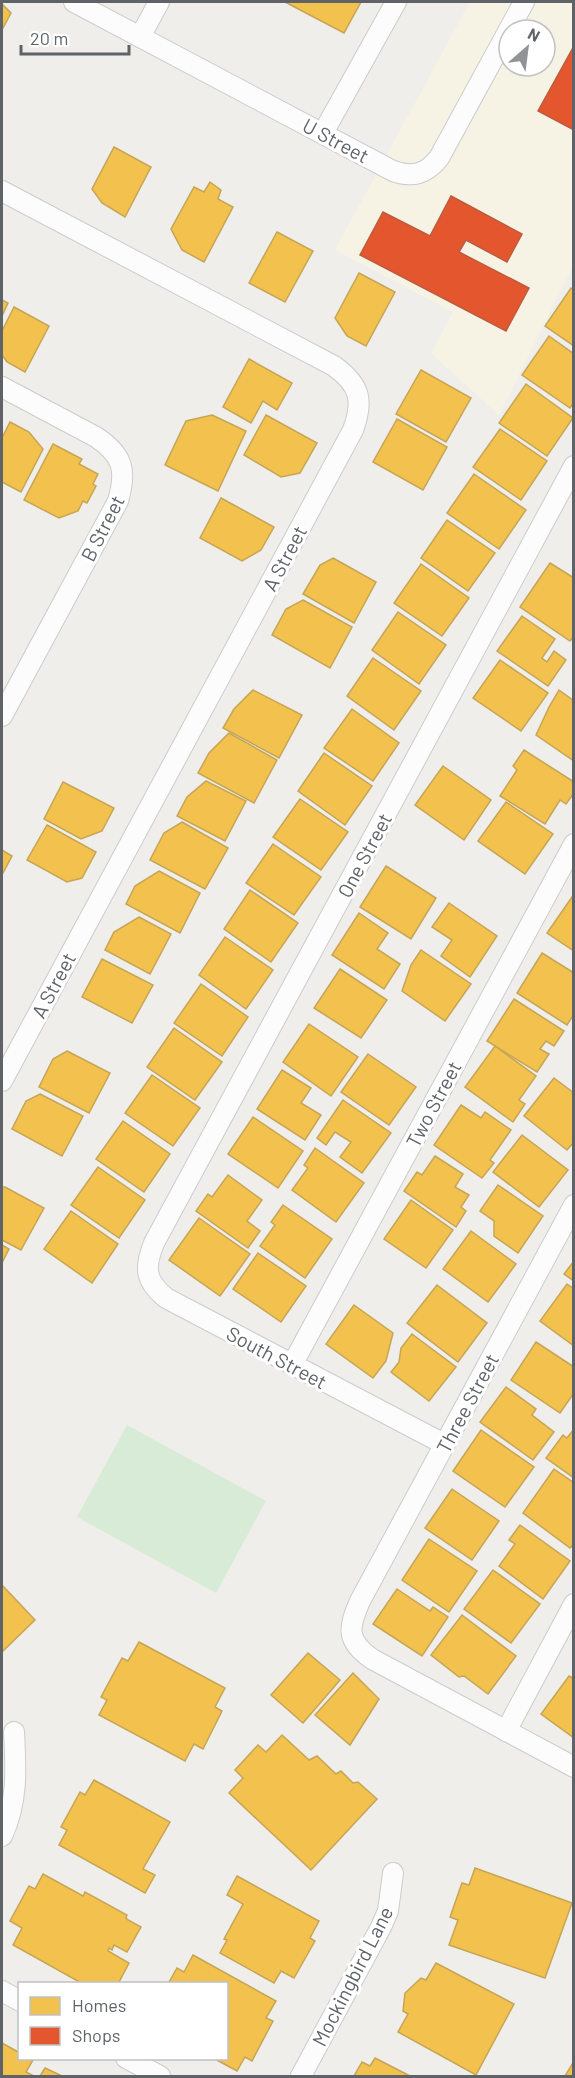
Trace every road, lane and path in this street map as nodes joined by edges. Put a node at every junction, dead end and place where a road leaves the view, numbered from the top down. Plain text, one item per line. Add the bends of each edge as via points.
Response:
1 (74, 2) edge
2 (159, 2) edge
3 (396, 2) edge
4 (524, 2) edge
5 (140, 37) junction
6 (323, 133) junction
7 (2, 191) edge
8 (2, 387) edge
9 (573, 466) edge
10 (2, 716) edge
11 (573, 844) edge
12 (2, 1081) edge
13 (573, 1205) edge
14 (154, 1244) joint
15 (292, 1365) junction
16 (444, 1444) junction
17 (573, 1604) edge
18 (506, 1731) junction
19 (14, 1732) dead end
20 (573, 1767) edge
21 (2, 1836) edge
22 (393, 1873) dead end
23 (2, 1992) edge
24 (18, 2000) edge
25 (130, 2060) edge
26 (160, 2076) edge
27 (301, 2076) edge

1 - 5 lane, U Street
2 - 5 lane
3 - 6 lane
4 - 6 lane, U Street via 439,158 424,173 393,171
5 - 6 lane, U Street
7 - 12 lane, A Street via 334,366 347,375 359,400 353,430
8 - 10 lane, B Street via 102,441 118,457 123,472 118,501
9 - 14 lane, One Street
11 - 15 lane, Two Street
13 - 16 lane, Three Street
14 - 15 lane, South Street via 147,1270 150,1282 166,1298
15 - 16 lane, South Street
16 - 18 lane, Three Street via 360,1601 350,1628 360,1651 372,1659
17 - 18 lane
18 - 20 lane
19 - 21 lane via 16,1793
22 - 27 lane, Mockingbird Lane via 388,1911 381,1927
23 - 24 lane
25 - 26 lane

